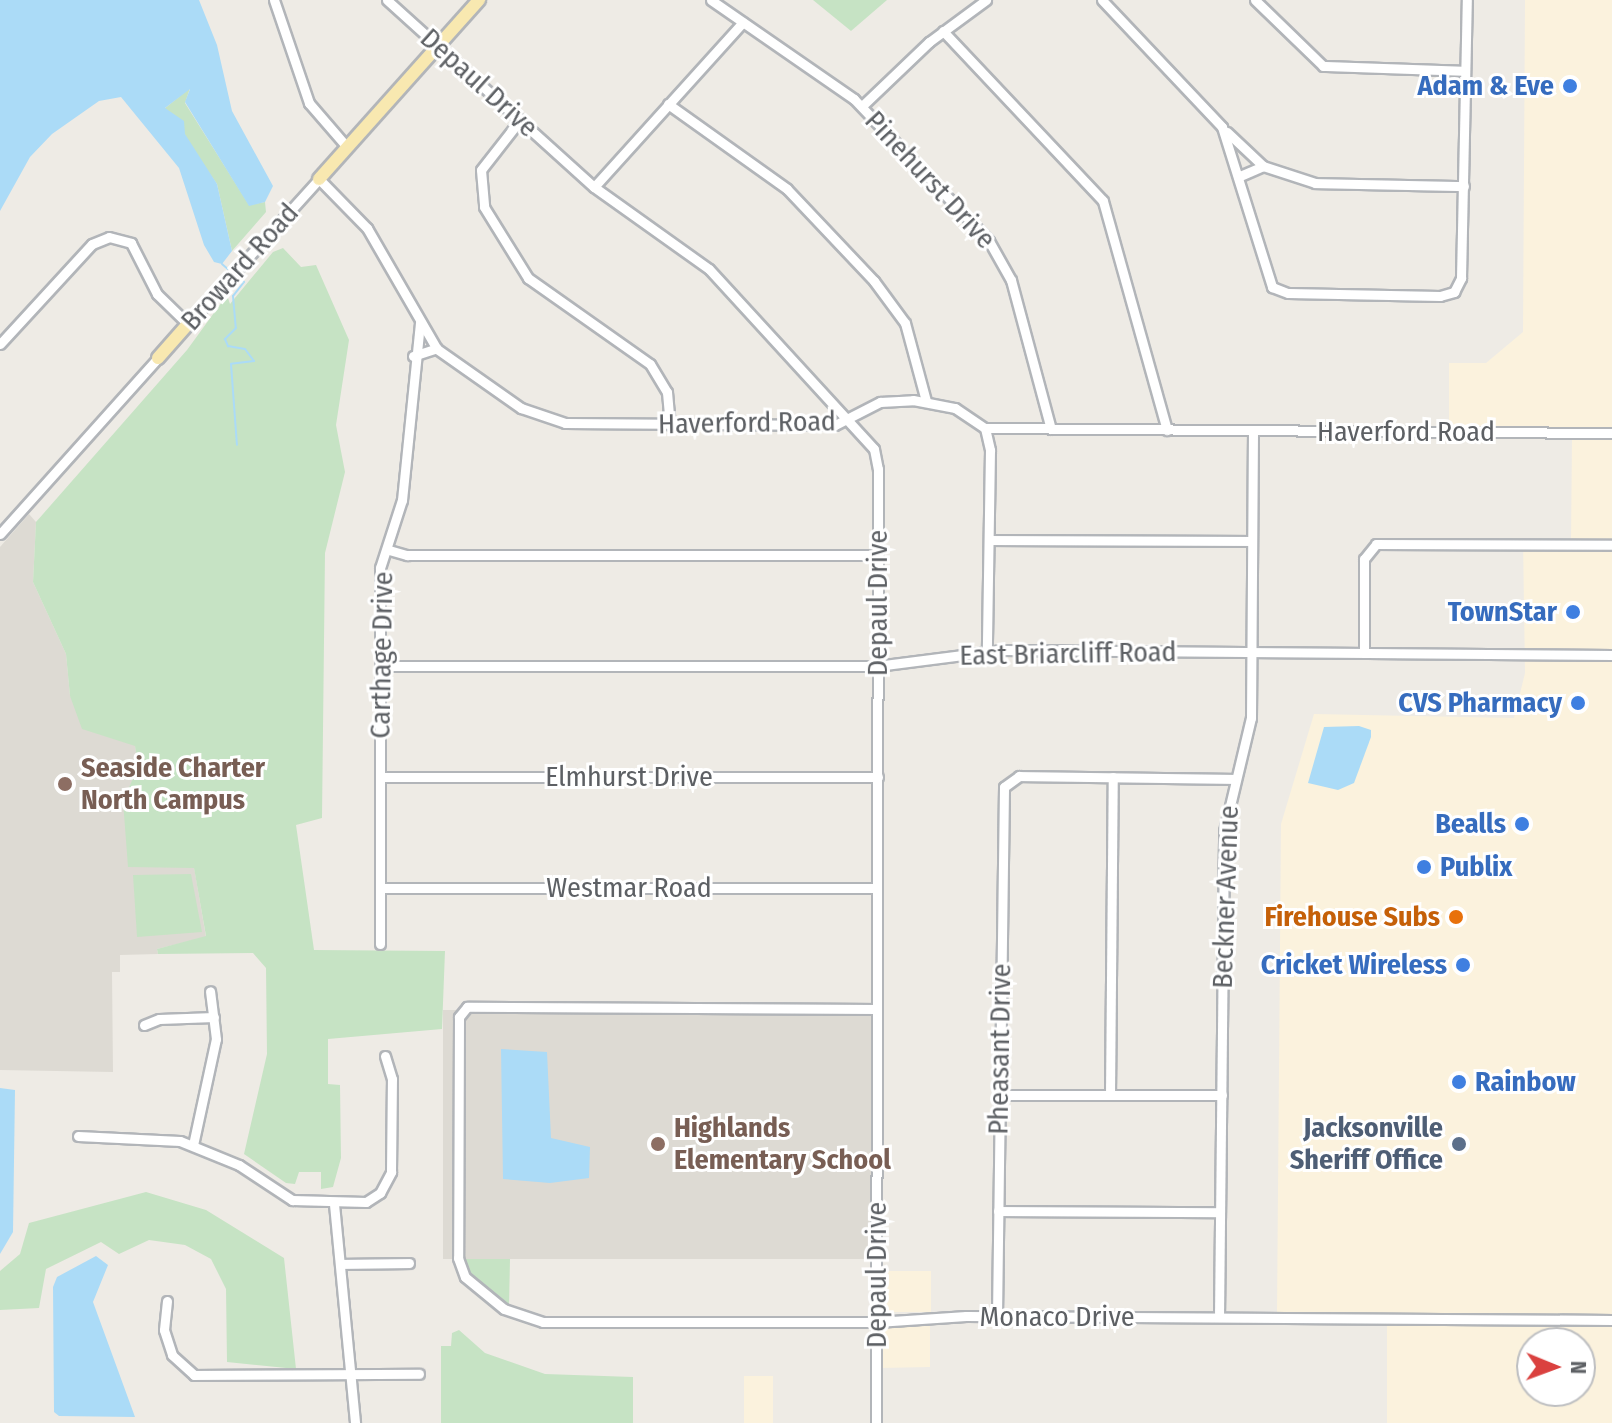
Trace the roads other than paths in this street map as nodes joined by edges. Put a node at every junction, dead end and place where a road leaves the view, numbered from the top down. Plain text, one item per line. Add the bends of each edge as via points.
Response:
1 (274, 0) edge
2 (387, 0) edge
3 (479, 0) edge
4 (711, 0) edge
5 (986, 0) edge
6 (1102, 0) edge
7 (1255, 0) edge
8 (1467, 0) edge
9 (743, 22) junction
10 (943, 31) junction
11 (438, 46) junction
12 (1465, 71) junction
13 (668, 104) junction
14 (862, 106) junction
15 (520, 120) junction
16 (1222, 127) junction
17 (347, 147) junction
18 (1263, 166) junction
19 (1240, 176) junction
20 (319, 179) junction
21 (1464, 186) junction
22 (594, 187) junction
23 (420, 322) junction
24 (188, 324) junction
25 (0, 344) edge
26 (437, 348) junction
27 (413, 356) junction
28 (158, 358) joint
29 (926, 401) junction
30 (852, 419) junction
31 (670, 425) junction
32 (985, 428) junction
33 (1051, 429) junction
34 (1167, 430) junction
35 (1253, 431) junction
36 (1612, 433) edge
37 (0, 534) edge
38 (990, 540) junction
39 (1252, 541) junction
40 (1612, 545) edge
41 (389, 550) junction
42 (877, 555) junction
43 (987, 650) junction
44 (1251, 653) junction
45 (1364, 653) junction
46 (1612, 655) edge
47 (380, 666) junction
48 (877, 666) junction
49 (380, 777) junction
50 (878, 777) junction
51 (1113, 777) junction
52 (1234, 779) junction
53 (380, 888) junction
54 (877, 888) junction
55 (380, 944) dead end
56 (210, 991) dead end
57 (877, 1009) junction
58 (214, 1017) junction
59 (144, 1025) dead end
60 (385, 1056) dead end
61 (999, 1095) junction
62 (1110, 1095) junction
63 (1222, 1095) junction
64 (78, 1136) dead end
65 (193, 1145) junction
66 (334, 1204) junction
67 (998, 1211) junction
68 (1220, 1212) junction
69 (409, 1263) dead end
70 (341, 1264) junction
71 (167, 1301) dead end
72 (997, 1316) junction
73 (1219, 1317) junction
74 (1612, 1320) edge
75 (877, 1322) junction
76 (419, 1374) dead end
77 (353, 1378) junction
78 (355, 1423) edge
79 (876, 1423) edge

1 - 17 street via 313,112
2 - 11 street, Depaul Drive
3 - 11 main road, Broward Road
4 - 9 street, Pinehurst Drive
5 - 10 street
6 - 16 street
7 - 12 street via 1323,66
8 - 12 street
9 - 13 street
9 - 14 street, Pinehurst Drive
10 - 14 street
10 - 34 street via 1103,201
11 - 15 street, Depaul Drive
11 - 17 main road, Broward Road
12 - 21 street
13 - 22 street
13 - 29 street via 787,189 874,281 905,323
14 - 33 street, Pinehurst Drive via 989,241 1005,265
15 - 22 street, Depaul Drive
15 - 31 street via 481,170 484,207 528,278 650,364 667,392
16 - 18 street
16 - 19 street
17 - 20 main road, Broward Road
18 - 19 street
18 - 21 street via 1315,183
19 - 21 street via 1268,282 1276,290 1440,296 1454,292 1461,278
20 - 23 street, Haverford Road via 367,228
20 - 24 street, Broward Road
22 - 30 street, Depaul Drive via 709,269
23 - 26 street, Haverford Road
23 - 27 street, Carthage Drive
24 - 25 street via 157,294 131,243 109,237 92,244
24 - 28 main road, Broward Road
26 - 27 street
26 - 31 street, Haverford Road via 538,417 580,425
27 - 41 street, Carthage Drive via 402,500
28 - 37 street, Broward Road
29 - 30 street, Haverford Road via 880,402
29 - 32 street, Haverford Road via 955,408
30 - 31 street, Haverford Road via 835,425
30 - 42 street, Depaul Drive via 869,438 878,463
32 - 33 street, Haverford Road
32 - 38 street
33 - 34 street, Haverford Road
34 - 35 street, Haverford Road
35 - 36 street, Haverford Road
35 - 39 street, Beckner Avenue
38 - 39 street
38 - 43 street
39 - 44 street, Beckner Avenue
40 - 45 street via 1376,544 1364,559
41 - 42 street via 407,555
41 - 47 street, Carthage Drive via 380,568
42 - 48 street, Depaul Drive
43 - 44 street, East Briarcliff Road
43 - 48 street, East Briarcliff Road
44 - 45 street, East Briarcliff Road
44 - 52 street, Beckner Avenue via 1250,727
45 - 46 street, East Briarcliff Road
47 - 48 street, East Briarcliff Road
47 - 49 street, Carthage Drive
48 - 50 street, Depaul Drive
49 - 50 street, Elmhurst Drive
49 - 53 street, Carthage Drive
50 - 54 street, Depaul Drive
51 - 52 street
51 - 61 street, Pheasant Drive via 1019,776 1006,782 1002,793
51 - 62 street
52 - 63 street, Beckner Avenue via 1224,831
53 - 54 street, Westmar Road
53 - 55 street, Carthage Drive
54 - 57 street, Depaul Drive
56 - 58 street
57 - 75 street, Depaul Drive
57 - 75 street, Monaco Drive via 464,1010 459,1017 458,1258 472,1286 504,1309 543,1322
58 - 59 street via 159,1019
58 - 65 street via 215,1048
60 - 66 street via 392,1079 390,1178 374,1198
61 - 62 street
61 - 67 street, Pheasant Drive
62 - 63 street
63 - 68 street, Beckner Avenue
64 - 65 street
65 - 66 street via 245,1168 292,1200
66 - 70 street
67 - 68 street
67 - 72 street, Pheasant Drive
68 - 73 street, Beckner Avenue
69 - 70 street
70 - 77 street
71 - 77 street via 164,1330 172,1355 194,1375
72 - 73 street, Monaco Drive
72 - 75 street, Monaco Drive
73 - 74 street, Monaco Drive
75 - 79 street, Depaul Drive
76 - 77 street
77 - 78 street

